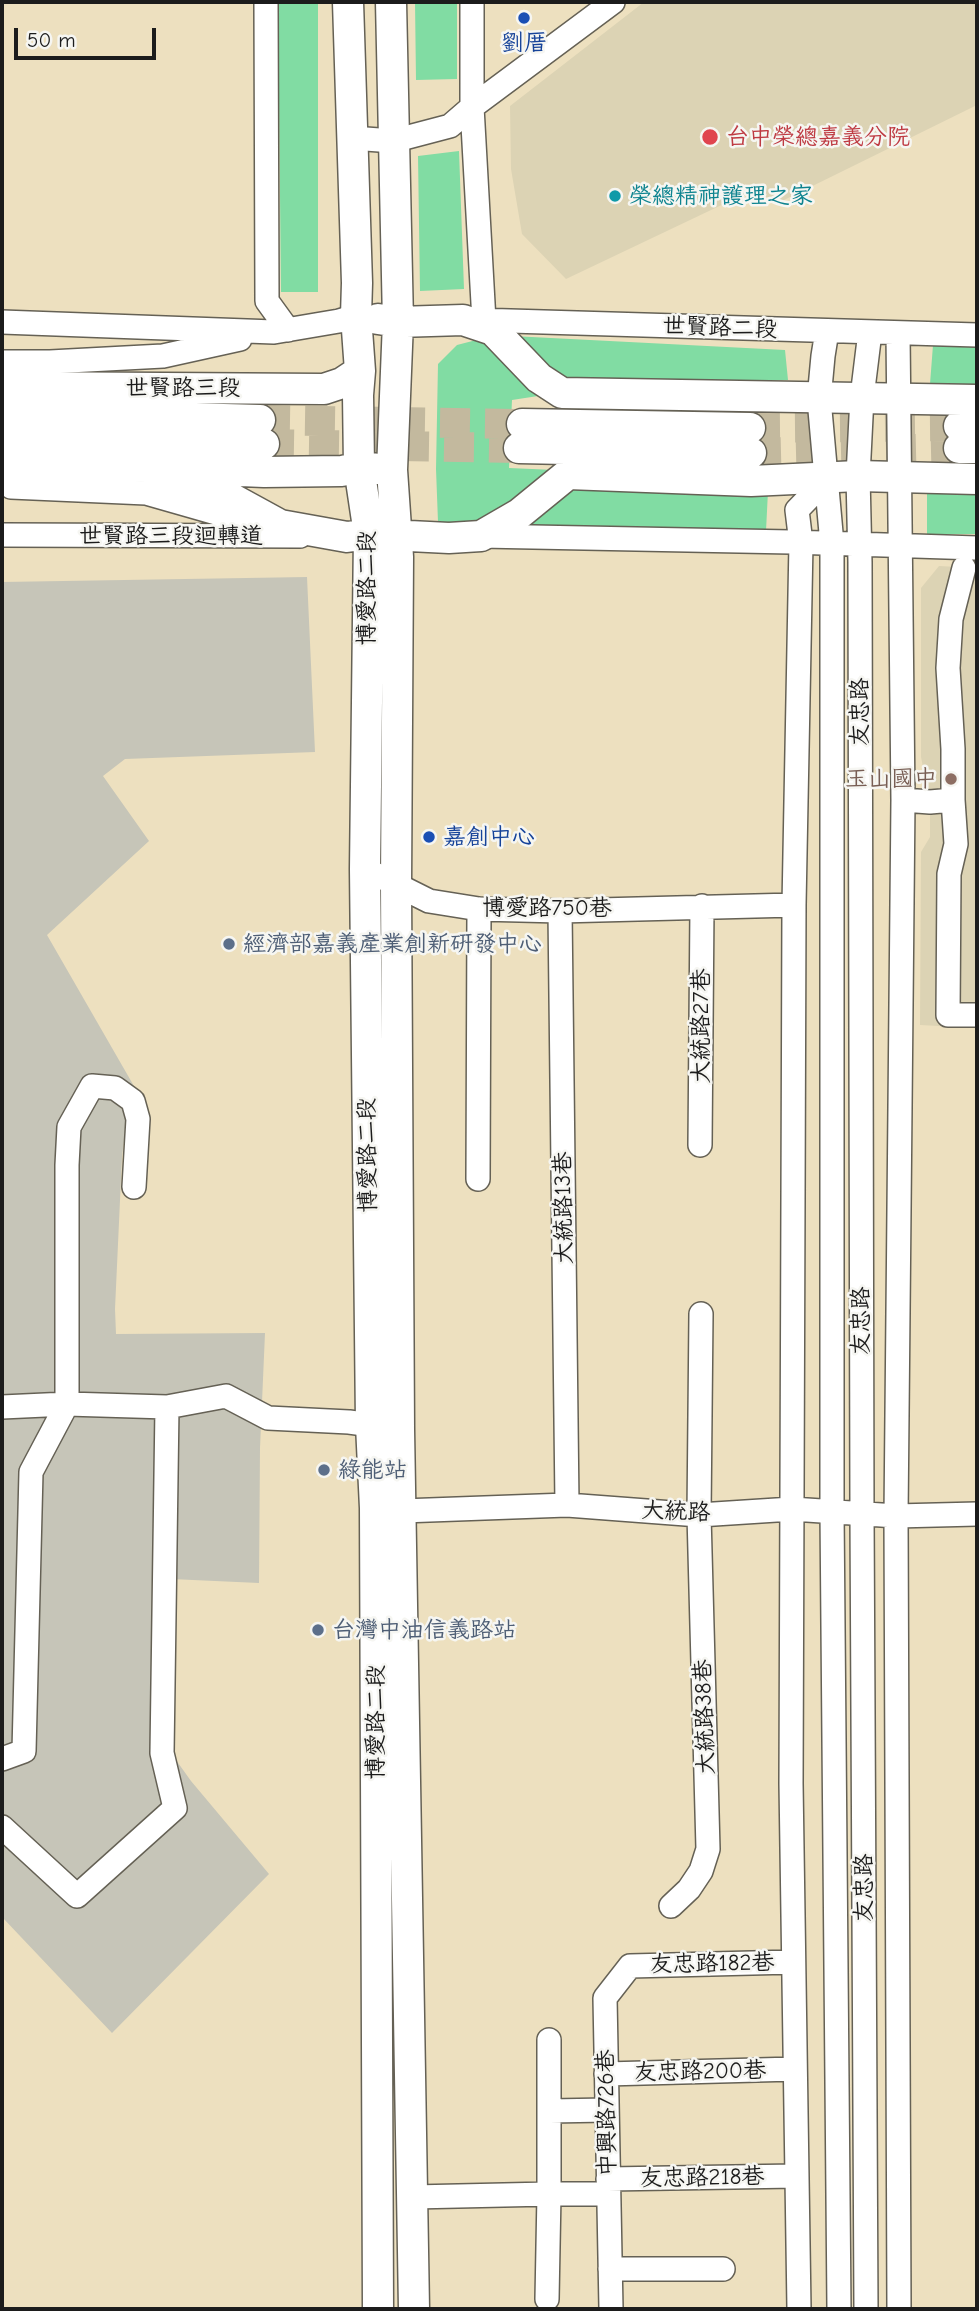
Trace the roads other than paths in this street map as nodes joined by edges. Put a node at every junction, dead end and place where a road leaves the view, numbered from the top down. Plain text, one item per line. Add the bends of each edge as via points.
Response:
1 (265, 2) edge
2 (348, 2) edge
3 (391, 2) edge
4 (472, 2) edge
5 (613, 2) edge
6 (472, 107) junction
7 (352, 138) junction
8 (393, 141) junction
9 (356, 316) junction
10 (473, 320) junction
11 (2, 322) edge
12 (398, 322) junction
13 (281, 331) junction
14 (827, 331) junction
15 (870, 332) junction
16 (898, 334) junction
17 (977, 335) edge
18 (2, 362) edge
19 (360, 371) junction
20 (2, 387) edge
21 (862, 397) junction
22 (819, 399) junction
23 (898, 399) junction
24 (977, 400) edge
25 (2, 413) edge
26 (521, 436) tunnel mouth
27 (2, 439) edge
28 (750, 441) tunnel mouth
29 (263, 445) junction
30 (147, 467) junction
31 (359, 467) junction
32 (393, 470) junction
33 (7, 476) edge
34 (858, 476) junction
35 (899, 477) junction
36 (827, 479) junction
37 (977, 479) edge
38 (2, 535) edge
39 (369, 535) junction
40 (268, 536) junction
41 (481, 536) junction
42 (801, 543) junction
43 (832, 544) junction
44 (860, 545) junction
45 (900, 546) junction
46 (977, 548) edge
47 (964, 568) dead end
48 (903, 800) junction
49 (953, 800) junction
50 (365, 869) junction
51 (396, 885) junction
52 (794, 905) junction
53 (702, 906) junction
54 (479, 909) junction
55 (560, 911) junction
56 (977, 1015) edge
57 (701, 1145) dead end
58 (478, 1178) dead end
59 (134, 1187) dead end
60 (701, 1314) dead end
61 (67, 1404) junction
62 (2, 1407) edge
63 (167, 1407) junction
64 (385, 1427) junction
65 (567, 1505) junction
66 (388, 1509) junction
67 (792, 1509) junction
68 (832, 1512) junction
69 (862, 1514) junction
70 (977, 1514) edge
71 (699, 1515) junction
72 (896, 1516) junction
73 (2, 1759) edge
74 (2, 1827) edge
75 (671, 1906) dead end
76 (793, 1962) junction
77 (630, 1966) joint
78 (549, 2040) dead end
79 (795, 2069) junction
80 (606, 2074) junction
81 (607, 2110) junction
82 (550, 2111) junction
83 (796, 2176) junction
84 (608, 2187) junction
85 (549, 2194) junction
86 (413, 2197) junction
87 (610, 2269) junction
88 (723, 2269) dead end
89 (547, 2299) dead end
90 (378, 2309) edge
91 (415, 2309) edge
92 (611, 2309) edge
93 (799, 2309) edge
94 (839, 2309) edge
95 (866, 2309) edge
96 (899, 2309) edge

1 - 13 street via 267,301
2 - 7 main road, 博愛路二段
3 - 8 main road, 博愛路二段
4 - 6 street
5 - 6 street
6 - 8 street via 450,126
6 - 10 street
7 - 8 street
7 - 9 main road, 博愛路二段
8 - 12 main road, 博愛路二段
9 - 12 main road
9 - 13 street, 世賢路三段
9 - 19 main road, 博愛路二段
10 - 12 main road
10 - 14 street, 世賢路二段
10 - 22 main road via 493,330 539,378 562,393
11 - 13 street
12 - 32 main road, 博愛路二段
13 - 18 street, 世賢路三段 via 163,356
14 - 15 street, 世賢路二段
14 - 22 street, 友忠路
15 - 16 street, 世賢路二段
15 - 21 street, 友忠路
16 - 17 street, 世賢路二段
16 - 23 street, 友忠路
19 - 20 main road, 世賢路三段 via 324,390
19 - 31 main road, 博愛路二段
21 - 22 main road
21 - 23 main road
21 - 34 street, 友忠路
22 - 36 street, 友忠路
23 - 24 main road
23 - 35 street, 友忠路
25 - 29 main road, 世賢路三段
26 - 28 main road
27 - 29 main road
29 - 30 main road
29 - 31 main road via 342,471
30 - 33 main road
30 - 39 main road via 205,484 280,525
31 - 32 main road
31 - 39 main road, 博愛路二段
32 - 39 main road, 博愛路二段
33 - 40 street via 146,493 223,515
34 - 35 main road
34 - 36 main road
34 - 44 street, 友忠路
35 - 37 main road
35 - 45 street, 友忠路
36 - 41 main road via 568,474 519,514
36 - 42 street via 797,510
36 - 43 street, 友忠路
38 - 40 street, 世賢路三段迴轉道
39 - 40 street, 世賢路三段迴轉道
39 - 41 main road
39 - 50 main road, 博愛路二段
39 - 51 main road, 博愛路二段
41 - 42 street
42 - 43 street
42 - 52 street
43 - 44 street
43 - 68 street, 友忠路
44 - 45 street
44 - 69 street, 友忠路
45 - 46 street
45 - 48 street, 友忠路
47 - 49 street via 951,619 948,668
48 - 49 street
48 - 72 street, 友忠路
49 - 56 street via 956,844 949,874 948,1014
50 - 51 street, 博愛路750巷
50 - 64 main road, 博愛路二段
51 - 54 street, 博愛路750巷 via 429,901
51 - 64 main road, 博愛路二段
52 - 53 street, 博愛路750巷
52 - 67 street
53 - 55 street, 博愛路750巷
53 - 57 street, 大統路27巷
54 - 55 street, 博愛路750巷
54 - 58 street
55 - 65 street, 大統路13巷
59 - 61 street via 138,1119 133,1101 115,1088 92,1086 69,1127
60 - 71 street
61 - 62 street
61 - 63 street
61 - 73 street via 31,1472 24,1751
63 - 64 street via 226,1396 268,1418
63 - 74 street via 162,1753 175,1808 77,1896
64 - 66 main road, 博愛路二段
65 - 66 street, 大統路
65 - 71 street, 大統路
66 - 86 main road, 博愛路二段
66 - 90 main road, 博愛路二段
67 - 68 street, 大統路
67 - 71 street, 大統路
67 - 76 street
68 - 69 street, 大統路
68 - 94 street, 友忠路
69 - 72 street, 大統路
69 - 95 street, 友忠路
70 - 72 street, 大統路
71 - 75 street, 大統路38巷 via 708,1849 701,1871
72 - 96 street, 友忠路
76 - 77 street, 友忠路182巷
76 - 79 street
77 - 80 street, 中興路726巷 via 605,1998
78 - 82 street
79 - 80 street, 友忠路200巷
79 - 83 street
80 - 81 street, 中興路726巷
81 - 82 street
81 - 84 street, 中興路726巷
82 - 85 street
83 - 84 street, 友忠路218巷
83 - 93 street
84 - 85 street, 友忠路218巷
84 - 87 street, 中興路726巷
85 - 86 street, 友忠路218巷
85 - 89 street
86 - 91 main road, 博愛路二段
87 - 88 street
87 - 92 street, 中興路726巷

